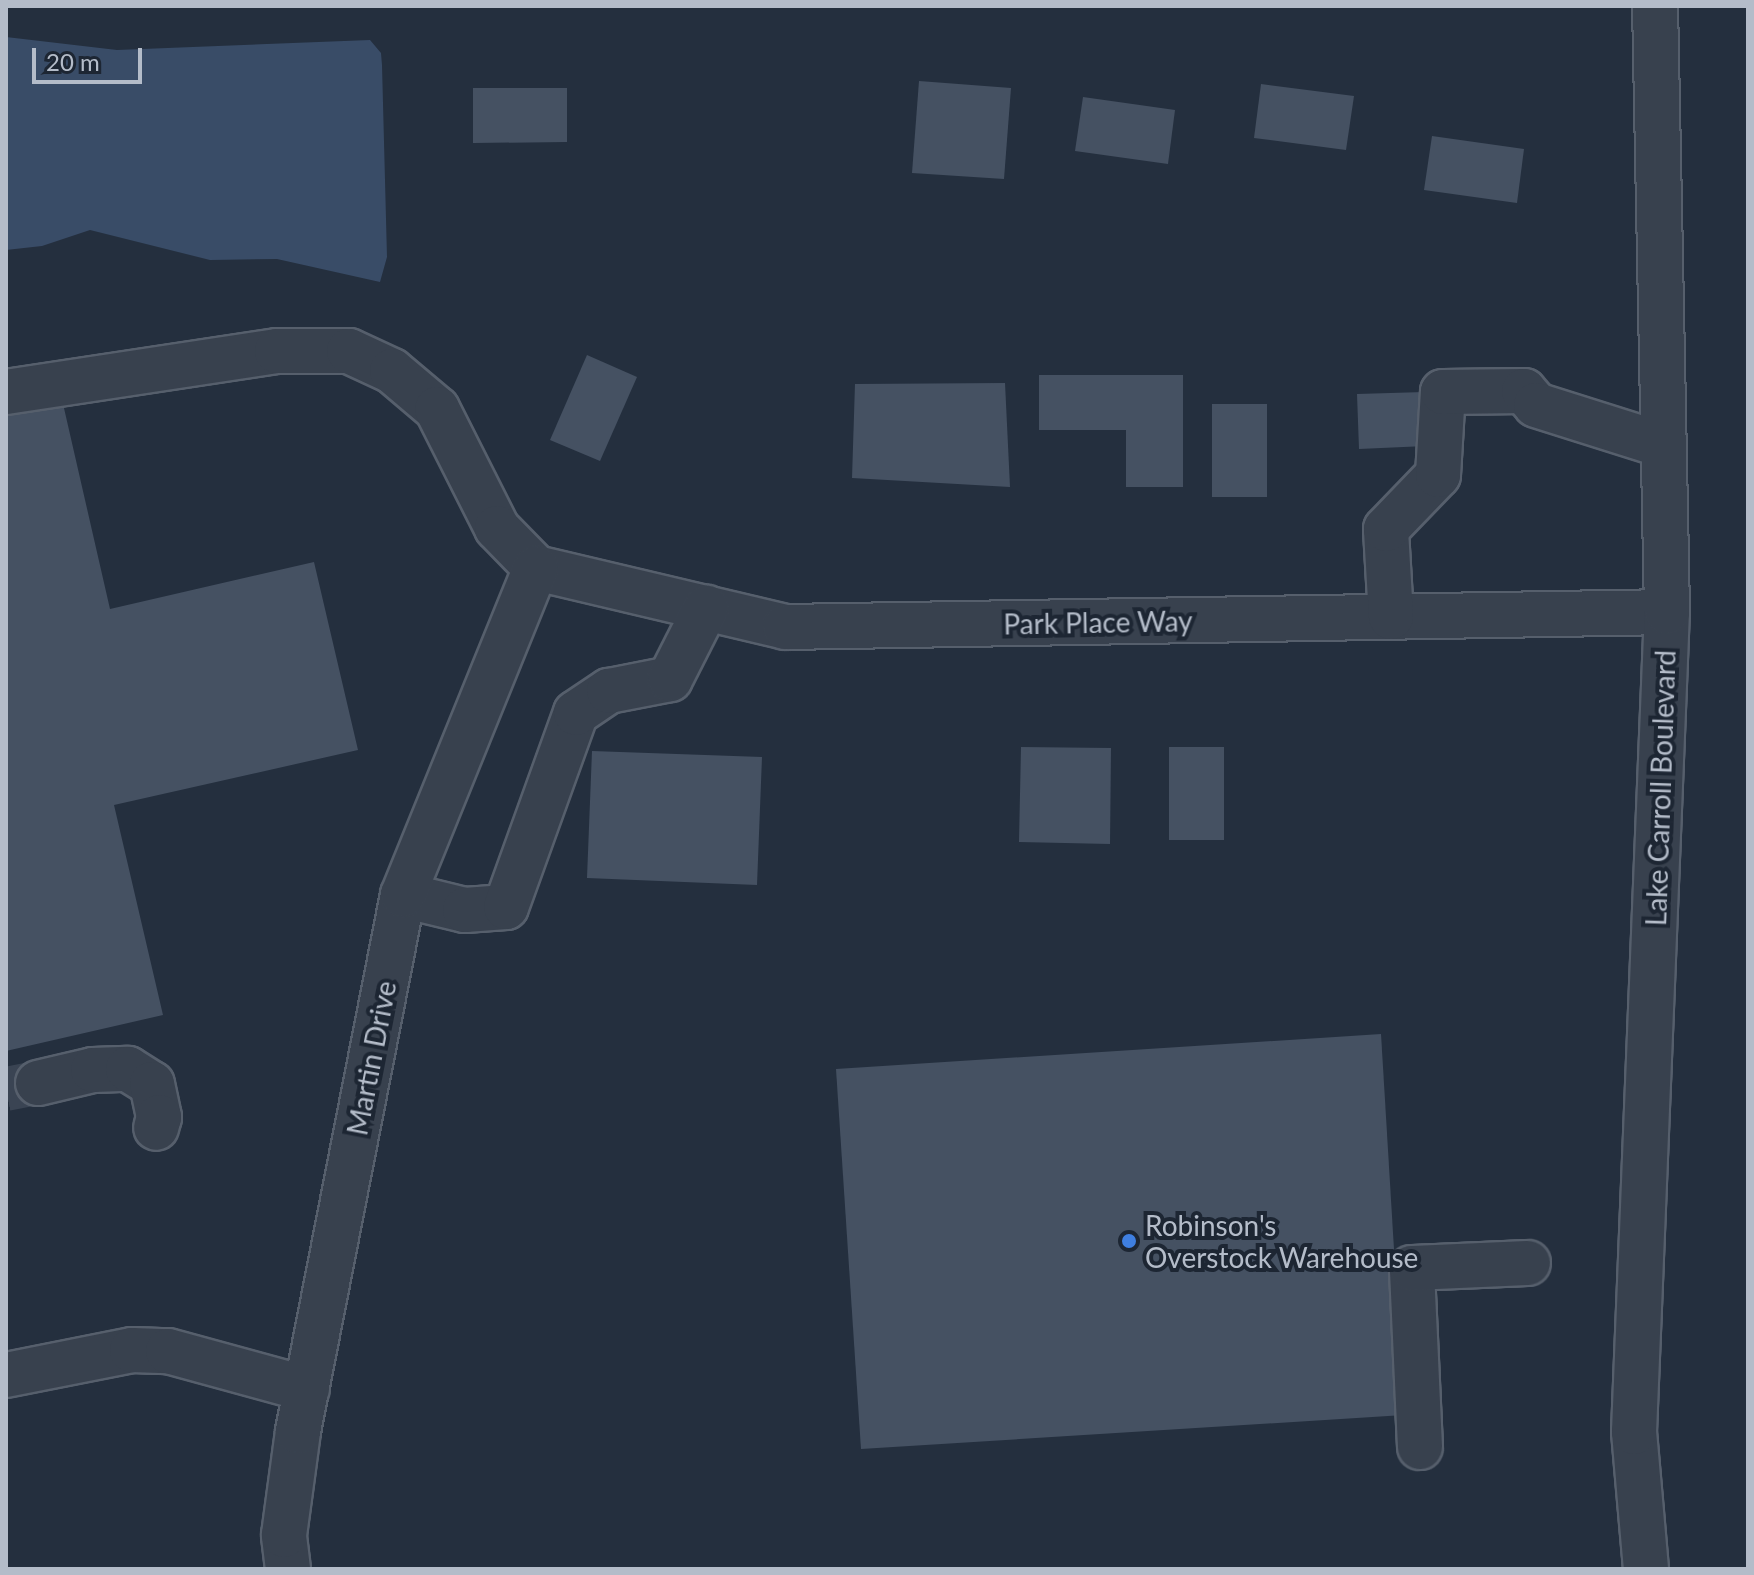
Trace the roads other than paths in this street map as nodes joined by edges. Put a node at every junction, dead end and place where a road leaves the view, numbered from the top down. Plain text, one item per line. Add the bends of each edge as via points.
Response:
1 (1655, 6) edge
2 (6, 392) edge
3 (1663, 445) junction
4 (536, 568) junction
5 (706, 608) junction
6 (1667, 612) junction
7 (1391, 617) junction
8 (403, 895) junction
9 (38, 1083) tunnel mouth
10 (156, 1128) dead end
11 (1528, 1263) dead end
12 (6, 1375) edge
13 (307, 1389) junction
14 (1420, 1447) dead end
15 (288, 1569) edge
16 (1646, 1569) edge

1 - 3 street, Lake Carroll Boulevard
2 - 4 street via 277,351 349,351 392,371 437,409 497,528
3 - 6 street, Lake Carroll Boulevard
3 - 7 street via 1536,405 1524,391 1443,392 1438,475 1386,529
4 - 5 street, Park Place Way
4 - 8 street, Martin Drive
5 - 7 street, Park Place Way via 785,627
5 - 8 street via 670,679 609,691 576,713 506,907 465,910
6 - 7 street, Park Place Way
6 - 16 street, Lake Carroll Boulevard via 1634,1432
8 - 13 street, Martin Drive
9 - 10 street via 93,1070 128,1069 152,1084
11 - 14 street via 1412,1268
12 - 13 street via 132,1350 168,1351
13 - 15 street, Martin Drive via 284,1535

